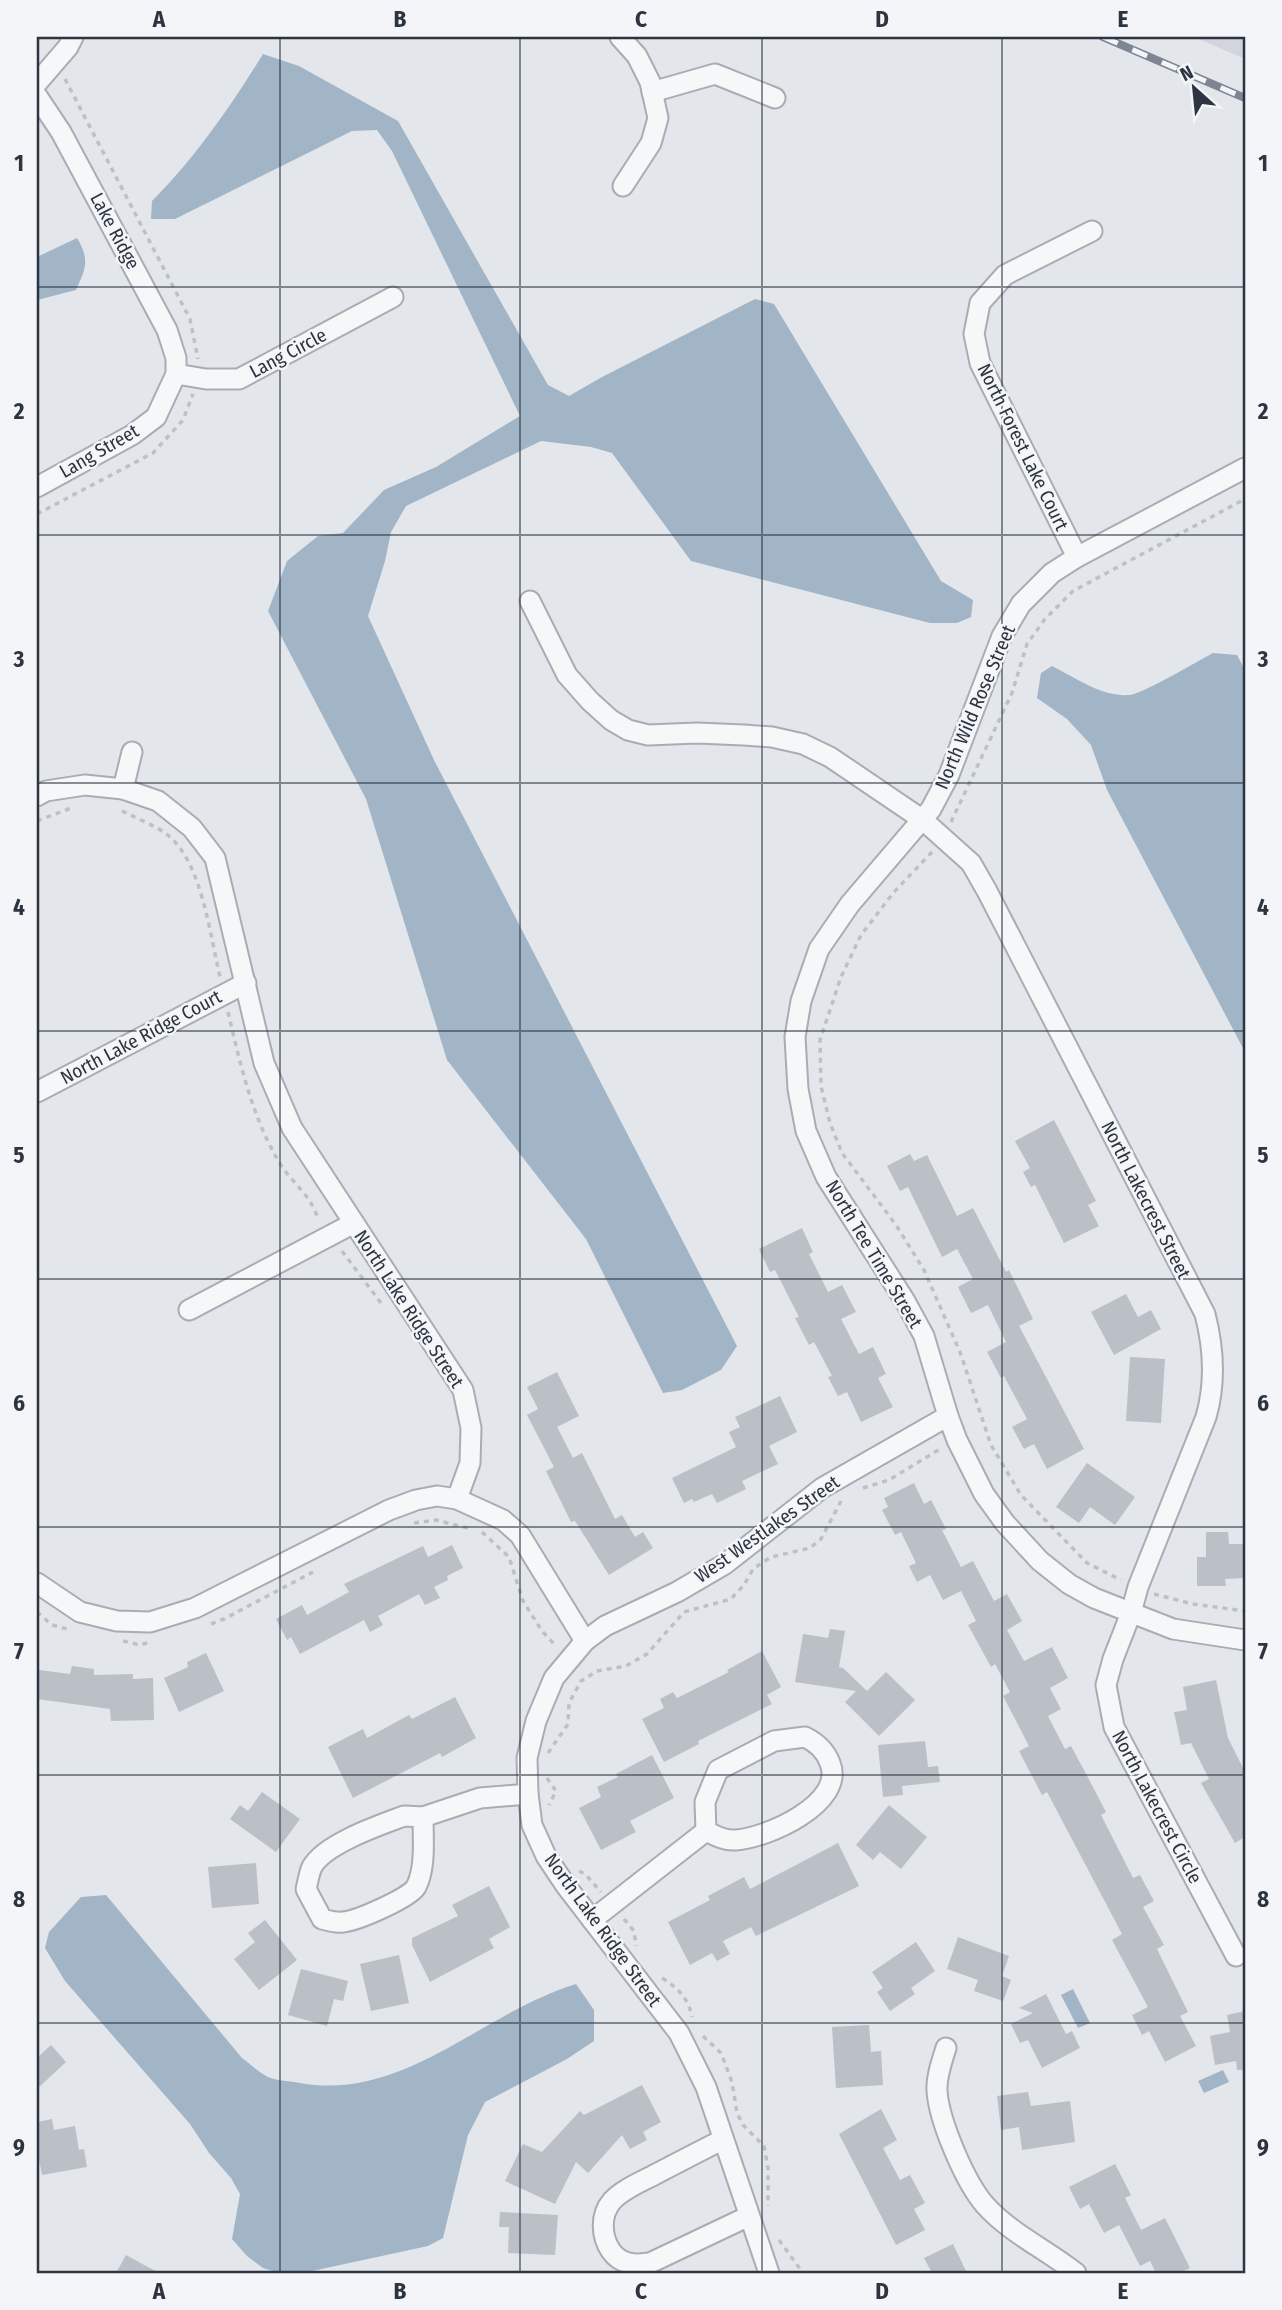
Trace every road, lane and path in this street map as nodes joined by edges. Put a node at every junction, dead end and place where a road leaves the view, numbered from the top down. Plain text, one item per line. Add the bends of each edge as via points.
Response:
1 (73, 37) edge
2 (620, 37) edge
3 (37, 83) edge
4 (652, 92) junction
5 (37, 96) edge
6 (775, 98) dead end
7 (623, 186) dead end
8 (1093, 231) dead end
9 (393, 297) dead end
10 (176, 374) junction
11 (1245, 468) edge
12 (37, 486) edge
13 (1245, 499) edge
14 (1077, 557) junction
15 (530, 601) dead end
16 (132, 752) dead end
17 (123, 789) junction
18 (37, 796) edge
19 (923, 821) junction
20 (942, 837) junction
21 (246, 983) junction
22 (37, 1092) edge
23 (354, 1223) junction
24 (189, 1310) dead end
25 (948, 1416) junction
26 (457, 1499) junction
27 (405, 1524) dead end
28 (316, 1570) dead end
29 (37, 1583) edge
30 (1138, 1587) junction
31 (1245, 1611) edge
32 (37, 1612) edge
33 (1131, 1613) junction
34 (200, 1627) dead end
35 (116, 1630) junction
36 (77, 1631) dead end
37 (1245, 1640) edge
38 (585, 1641) junction
39 (152, 1642) dead end
40 (567, 1661) junction
41 (528, 1794) junction
42 (423, 1817) junction
43 (706, 1831) junction
44 (592, 1920) junction
45 (1236, 1956) dead end
46 (946, 2048) dead end
47 (722, 2140) junction
48 (749, 2216) junction
49 (769, 2273) edge
50 (1076, 2273) edge

1 - 3 street
2 - 4 street via 638,55
4 - 6 street via 715,74
4 - 7 street via 658,118 652,143
5 - 10 street, Lake Ridge via 167,330
8 - 14 street, North Forest Lake Court via 1005,275 980,303 974,334 980,363
9 - 10 street, Lang Circle via 239,379
10 - 12 street, Lang Street via 156,417 132,435
11 - 14 street, North Wild Rose Street
13 - 20 path via 1073,591 1045,620 1027,644 1012,693
14 - 19 street, North Wild Rose Street via 1052,573 1021,604 1002,636 949,775
15 - 19 street via 567,675 611,720 628,730 648,735 754,735 803,744 830,757
16 - 17 street
17 - 18 street, North Lake Ridge Street via 85,785
17 - 21 street, North Lake Ridge Street via 158,801 192,828 215,858
19 - 20 street, North Lakecrest Street
19 - 25 street, North Tee Time Street via 850,904 819,949 801,1001 795,1037 806,1131 826,1177 924,1336
20 - 30 street, North Lakecrest Street via 971,863 987,891 1205,1314 1210,1333 1213,1395
20 - 30 path via 861,935 841,977 820,1040 821,1086 830,1123 842,1153 924,1270 960,1352 991,1445 1021,1495 1087,1563
21 - 22 street, North Lake Ridge Court
21 - 23 street, North Lake Ridge Street via 264,1063 277,1096 292,1128
23 - 24 street
23 - 26 street, North Lake Ridge Street via 463,1390 471,1428 470,1463
25 - 33 street, North Tee Time Street via 985,1494 1040,1561 1078,1589
25 - 38 street, West Westlakes Street via 822,1488 725,1564 605,1626
26 - 35 street via 437,1496 389,1510 195,1608
26 - 38 street via 503,1520 520,1535
27 - 40 path via 436,1520 480,1530 509,1558 523,1601
28 - 34 path via 225,1619
29 - 35 street
30 - 31 path via 1162,1598
30 - 33 street, North Lakecrest Street
32 - 36 path via 52,1625
33 - 37 street, North Tee Time Street via 1173,1629
33 - 45 street, North Lakecrest Circle via 1106,1685 1114,1727
35 - 39 path via 140,1645
38 - 40 street, North Lake Ridge Street
40 - 41 street, North Lake Ridge Street via 554,1678 536,1721 527,1758
41 - 42 street via 481,1798
41 - 44 street, North Lake Ridge Street via 532,1825 547,1856
42 - 42 street via 404,1816 327,1851 312,1867 306,1889 322,1919 342,1923 360,1918 415,1890
43 - 43 street via 722,1839 753,1837 812,1809 832,1783 832,1766 825,1752 804,1737 787,1738 727,1764 718,1770 705,1802
43 - 44 street
44 - 47 street, North Lake Ridge Street via 679,2034 706,2087
46 - 50 street via 937,2090 961,2165 984,2204
47 - 48 street, North Lake Ridge Street
47 - 48 street via 613,2200 604,2215 603,2235 612,2253 625,2263 638,2265
48 - 49 street, North Lake Ridge Street

